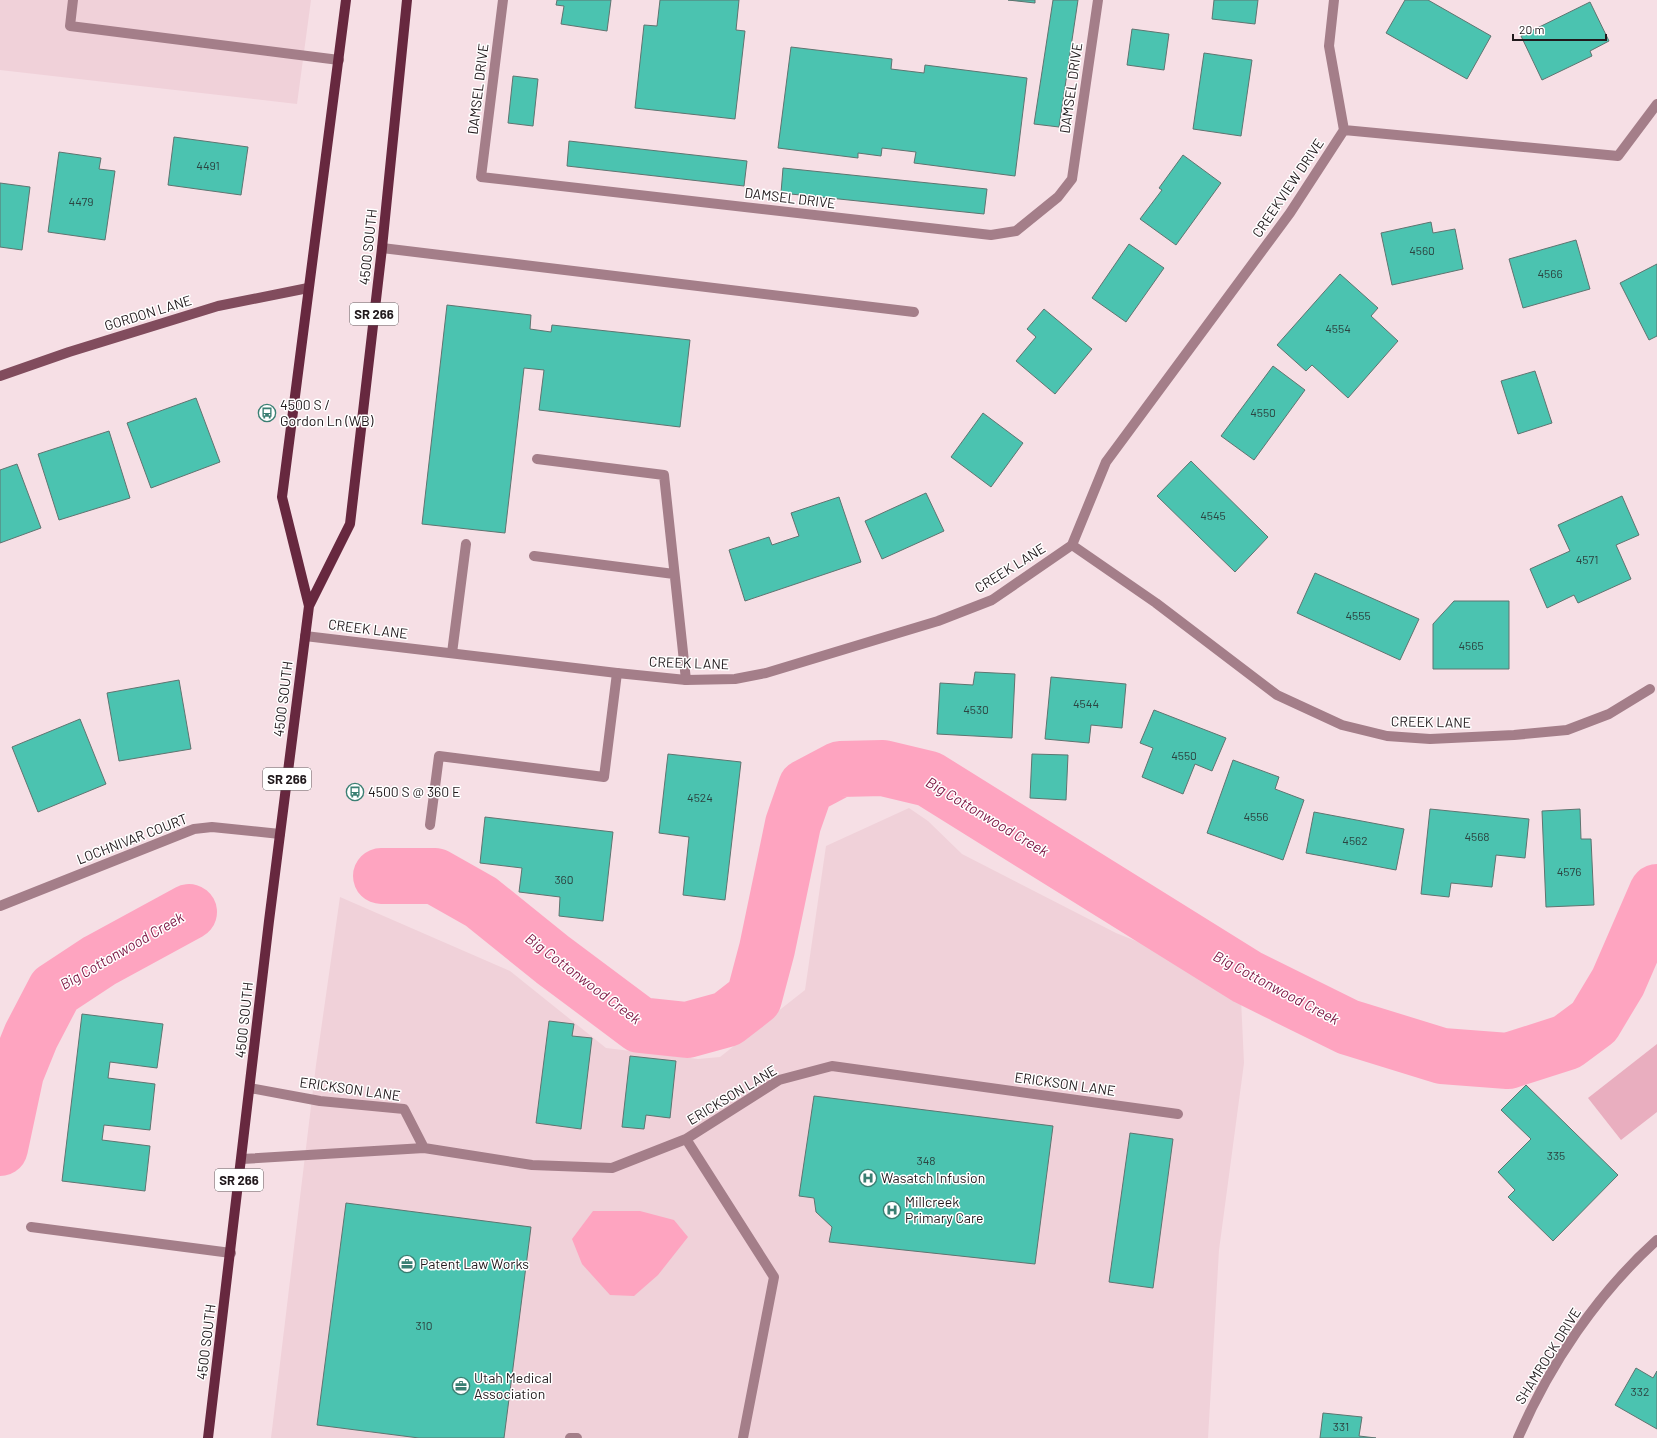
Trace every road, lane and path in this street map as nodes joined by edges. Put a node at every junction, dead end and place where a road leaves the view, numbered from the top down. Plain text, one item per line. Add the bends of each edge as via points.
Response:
1 (73, 0) edge
2 (346, 0) edge
3 (407, 0) edge
4 (503, 0) edge
5 (1098, 0) edge
6 (1334, 0) edge
7 (339, 60) junction
8 (1657, 104) edge
9 (1344, 130) junction
10 (382, 248) junction
11 (308, 288) junction
12 (914, 312) dead end
13 (0, 376) edge
14 (537, 459) dead end
15 (466, 544) dead end
16 (1072, 545) junction
17 (534, 556) dead end
18 (674, 574) junction
19 (309, 606) junction
20 (305, 636) junction
21 (452, 653) junction
22 (617, 673) junction
23 (686, 680) junction
24 (1650, 689) dead end
25 (430, 825) dead end
26 (280, 834) junction
27 (0, 906) edge
28 (250, 1088) junction
29 (1178, 1114) dead end
30 (686, 1138) junction
31 (424, 1148) junction
32 (242, 1159) junction
33 (31, 1227) dead end
34 (1657, 1240) edge
35 (231, 1253) junction
36 (208, 1438) edge
37 (570, 1438) edge
38 (577, 1438) edge
39 (743, 1438) edge
40 (1518, 1438) edge

1 - 7 street via 70,26
2 - 7 main road, 4500 SOUTH / SR 266
3 - 10 main road, 4500 SOUTH / SR 266
4 - 5 street, DAMSEL DRIVE via 481,177 991,235 1016,231 1058,197 1072,179
6 - 9 street via 1329,46
7 - 11 main road, 4500 SOUTH / SR 266
8 - 9 street via 1618,156
9 - 16 street, CREEKVIEW DRIVE via 1290,214 1106,462
10 - 12 street
10 - 19 main road, 4500 SOUTH / SR 266 via 350,524
11 - 13 street, GORDON LANE via 218,306 68,352
11 - 19 main road, 4500 SOUTH / SR 266 via 282,497
14 - 18 street via 664,475
15 - 21 street
16 - 23 street, CREEK LANE via 992,600 938,621 766,673 735,679
16 - 24 street, CREEK LANE via 1156,603 1277,695 1342,725 1387,736 1430,739 1567,730 1609,714
17 - 18 street
18 - 23 street
19 - 20 main road, 4500 SOUTH / SR 266
20 - 21 street, CREEK LANE
20 - 26 main road, 4500 SOUTH / SR 266
21 - 22 street, CREEK LANE
22 - 23 street, CREEK LANE
22 - 25 street via 604,777 439,756
26 - 27 street, LOCHNIVAR COURT via 212,828 194,829
26 - 28 main road, 4500 SOUTH / SR 266
28 - 31 street, ERICKSON LANE via 320,1101 404,1109
28 - 32 main road, 4500 SOUTH / SR 266
29 - 30 street, ERICKSON LANE via 832,1066 779,1080
30 - 31 street, ERICKSON LANE via 612,1168 532,1165
30 - 39 street via 774,1277
31 - 32 street, ERICKSON LANE
32 - 35 main road, 4500 SOUTH / SR 266
33 - 35 street
34 - 40 street, SHAMROCK DRIVE via 1632,1263 1582,1323 1532,1404
35 - 36 main road, 4500 SOUTH / SR 266
37 - 38 street

